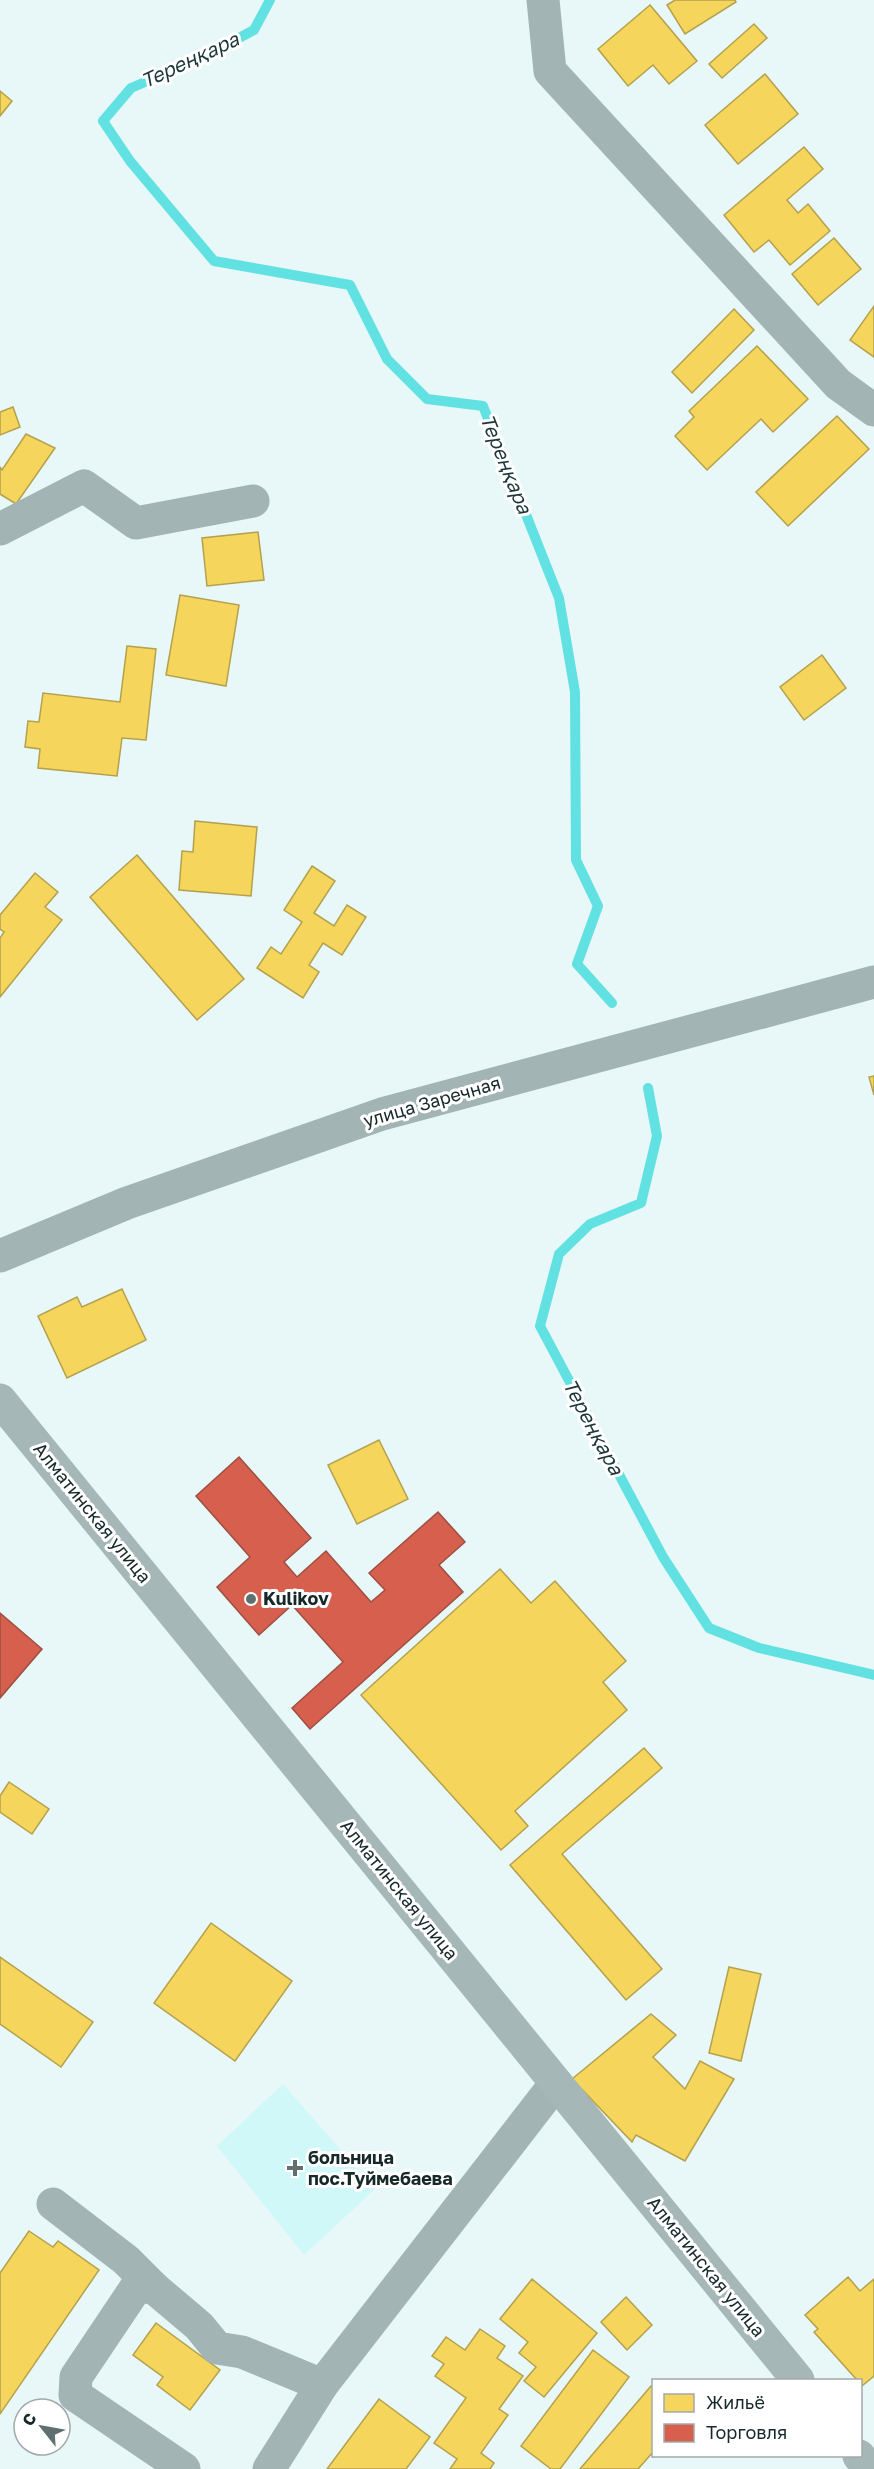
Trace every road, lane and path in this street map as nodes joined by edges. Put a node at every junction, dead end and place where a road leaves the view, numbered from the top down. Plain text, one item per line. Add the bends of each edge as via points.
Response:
1 (543, 0) edge
2 (874, 410) edge
3 (253, 501) dead end
4 (0, 529) edge
5 (874, 982) edge
6 (0, 1256) edge
7 (0, 1400) edge
8 (556, 2084) junction
9 (53, 2204) dead end
10 (154, 2288) junction
11 (797, 2379) edge
12 (322, 2385) junction
13 (860, 2457) edge
14 (184, 2469) edge
15 (269, 2469) edge
16 (870, 2469) edge

1 - 2 street via 550,71 838,384
3 - 4 street via 136,523 84,486
5 - 6 street, улица Заречная via 382,1114 128,1203
7 - 8 main road, Алматинская улица
8 - 11 main road, Алматинская улица
8 - 12 street
9 - 10 street via 126,2260
10 - 12 street via 200,2326 218,2348 242,2352
10 - 14 street via 137,2286 76,2377 75,2396
12 - 15 street
13 - 16 main road

